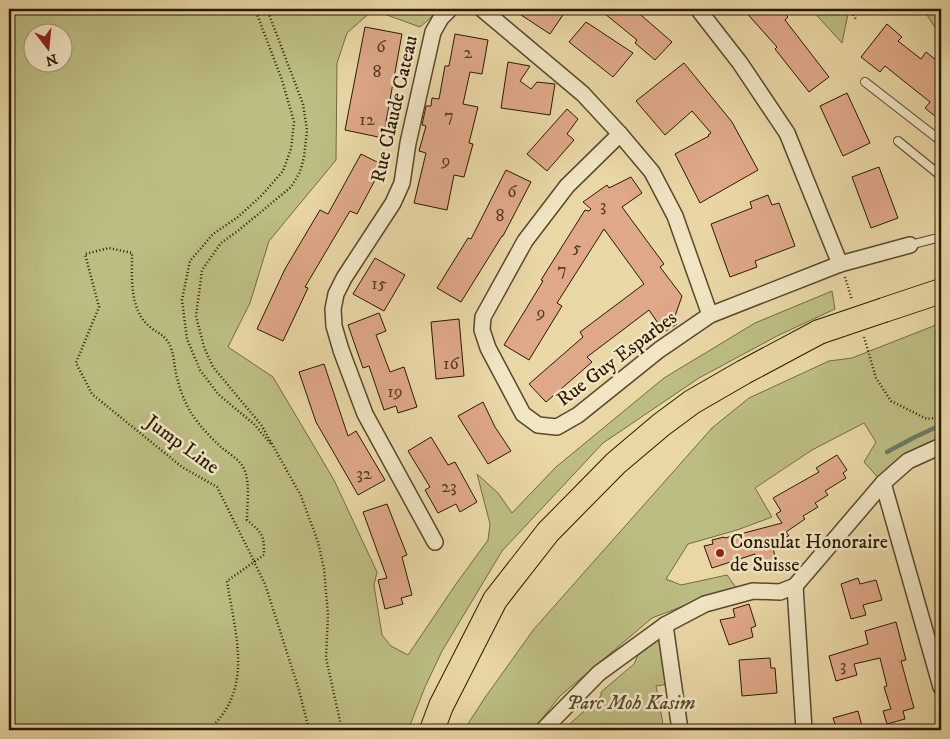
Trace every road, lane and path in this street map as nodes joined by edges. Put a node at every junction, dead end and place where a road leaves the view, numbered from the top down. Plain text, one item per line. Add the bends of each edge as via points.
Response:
1 (256, 9) edge
2 (267, 9) edge
3 (450, 9) edge
4 (482, 9) edge
5 (698, 9) edge
6 (849, 9) edge
7 (856, 19) dead end
8 (865, 82) dead end
9 (620, 134) junction
10 (898, 141) dead end
11 (941, 141) edge
12 (941, 176) edge
13 (941, 237) edge
14 (910, 245) joint
15 (840, 264) junction
16 (941, 292) edge
17 (854, 307) dead end
18 (710, 315) junction
19 (863, 334) dead end
20 (941, 417) edge
21 (941, 446) edge
22 (275, 449) junction
23 (883, 483) junction
24 (436, 542) dead end
25 (795, 586) junction
26 (665, 626) junction
27 (941, 687) edge
28 (208, 730) edge
29 (309, 730) edge
30 (342, 730) edge
31 (432, 730) edge
32 (542, 730) edge
33 (680, 730) edge
34 (804, 730) edge

1 - 22 path via 294,122 291,149 283,171 262,195 213,234 190,261 182,300 187,339 200,370 218,394 254,424
2 - 22 path via 303,104 306,130 304,157 291,187 221,243 202,270 196,316 213,367 262,426
3 - 24 street, Rue Claude Cateau via 433,32 402,183 344,278 333,309 341,350 366,414
4 - 9 street via 584,94
5 - 15 street via 740,63 787,133
6 - 7 path
8 - 11 lane
9 - 18 street via 652,172 675,216
9 - 18 street, Rue Guy Esparbes via 567,186 525,241 483,317 482,330 488,348 523,414 538,425 557,427 578,415 659,350
10 - 12 lane
13 - 14 lane
14 - 15 street, Rue Guy Esparbes
15 - 17 path
15 - 18 street, Rue Guy Esparbes
16 - 31 main road, bridge via 819,332 692,402 616,463 548,532 495,600
19 - 20 path via 876,378 891,401 927,419
21 - 23 street via 908,462
22 - 30 path via 301,496 318,542 328,615 326,658
23 - 25 street
23 - 27 street
25 - 26 street via 780,592 752,591 705,604
25 - 34 street
26 - 32 street via 599,673
26 - 33 street
28 - 29 path, Jump Line, bridge via 221,720 238,684 239,650 227,582 264,556 264,538 246,520 248,486 244,469 190,411 177,380 171,347 163,334 150,327 138,313 133,290 132,252 109,248 84,254 100,307 76,363 92,394 182,467 217,487 254,560 255,564 265,584

